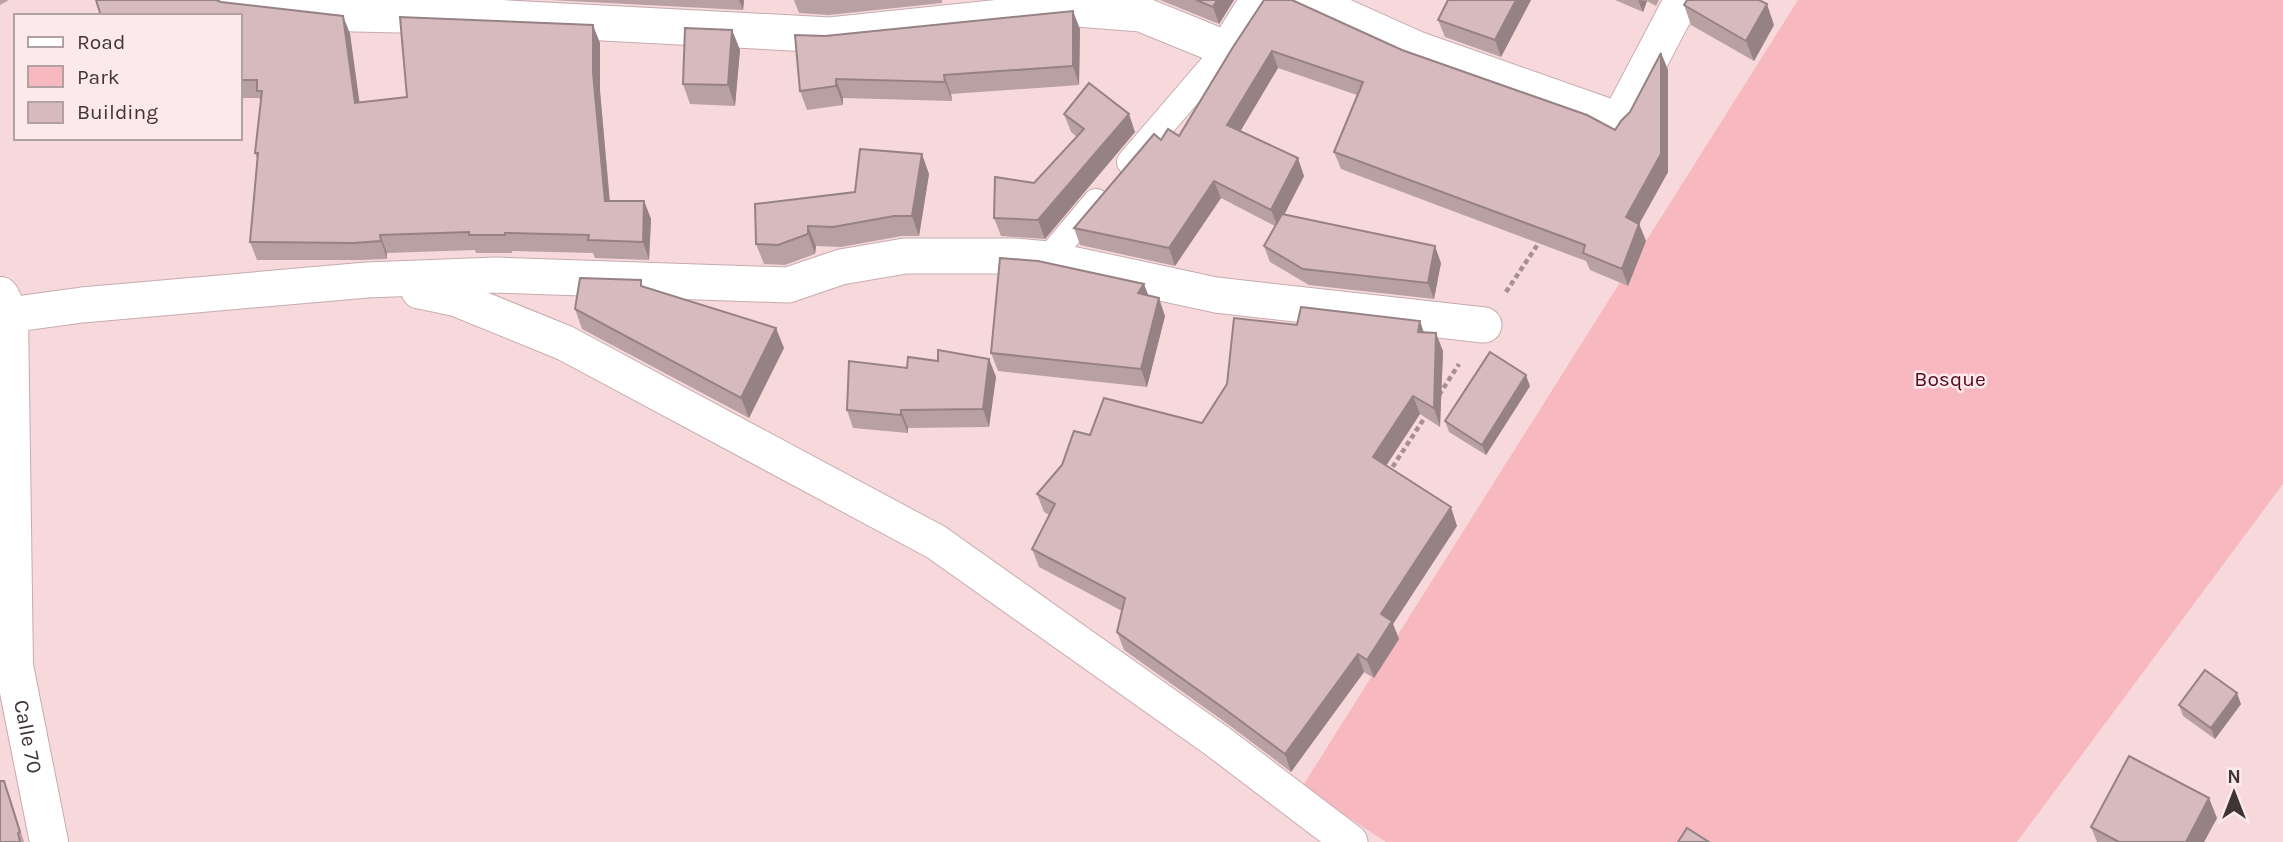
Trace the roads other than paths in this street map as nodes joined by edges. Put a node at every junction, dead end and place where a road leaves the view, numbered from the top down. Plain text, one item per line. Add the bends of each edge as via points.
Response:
1 (230, 0) edge
2 (1258, 0) edge
3 (1308, 0) edge
4 (1682, 0) edge
5 (1227, 49) junction
6 (1048, 259) junction
7 (367, 281) junction
8 (4, 306) edge
9 (1484, 325) road end
10 (49, 842) edge
11 (1350, 842) edge

1 - 5 street via 355,14 830,35 1077,9 1141,14
2 - 5 street
3 - 4 street via 1416,49 1619,120
5 - 6 street
6 - 7 street via 905,256 841,267 788,285 496,275
6 - 9 street via 1216,295
7 - 8 street via 82,305
7 - 11 street via 457,299 565,343 936,542 1217,741
8 - 10 street, Calle 70 via 14,666

